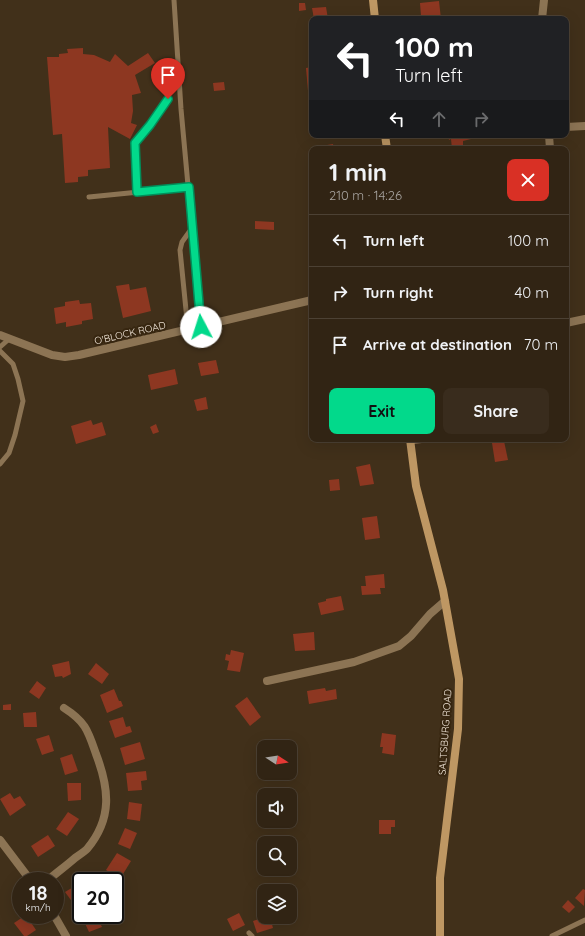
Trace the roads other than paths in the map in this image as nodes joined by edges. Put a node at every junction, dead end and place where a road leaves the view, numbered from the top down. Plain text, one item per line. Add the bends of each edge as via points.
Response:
1 (174, 0) edge
2 (373, 0) edge
3 (544, 0) edge
4 (375, 16) edge
5 (542, 16) edge
6 (168, 99) dead end
7 (585, 126) edge
8 (569, 127) edge
9 (189, 187) junction
10 (137, 192) junction
11 (89, 198) dead end
12 (192, 228) junction
13 (309, 301) edge
14 (585, 319) edge
15 (569, 322) edge
16 (201, 327) junction
17 (188, 330) junction
18 (0, 335) edge
19 (9, 339) junction
20 (0, 347) edge
21 (0, 351) edge
22 (410, 442) edge
23 (0, 464) edge
24 (445, 601) junction
25 (267, 681) dead end
26 (64, 708) dead end
27 (1, 843) edge
28 (24, 872) edge
29 (57, 872) edge
30 (585, 920) edge
31 (59, 924) edge
32 (66, 936) edge
33 (440, 936) edge
34 (552, 936) edge

1 - 9 lane
2 - 4 main road
3 - 5 street
6 - 10 lane via 135,143
7 - 8 street
9 - 10 lane
9 - 12 lane
10 - 11 lane
12 - 16 lane
12 - 17 lane via 182,242 180,250
13 - 16 street, O'BLOCK ROAD
14 - 15 street
16 - 17 street, O'BLOCK ROAD
17 - 19 street, O'BLOCK ROAD via 65,356 52,356
18 - 19 street, O'BLOCK ROAD
19 - 20 lane
21 - 23 lane via 13,364 23,402 9,453
22 - 24 main road, SALTSBURG ROAD via 416,486
24 - 25 street via 399,646 354,662
24 - 33 main road, SALTSBURG ROAD via 459,679 458,729 440,878
26 - 29 street via 76,715 88,730 106,784 106,805 103,819 86,849
27 - 28 street
30 - 34 lane
31 - 32 street

